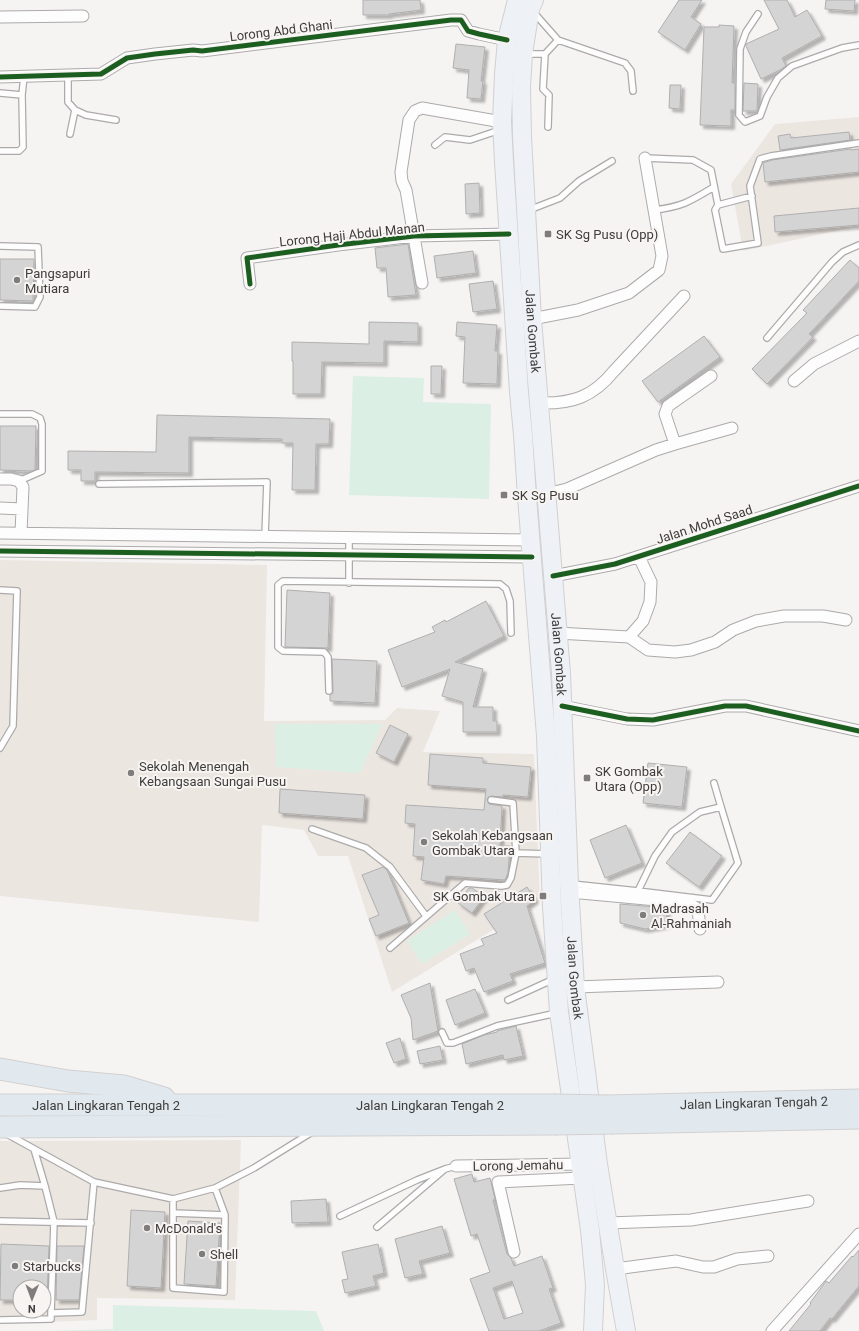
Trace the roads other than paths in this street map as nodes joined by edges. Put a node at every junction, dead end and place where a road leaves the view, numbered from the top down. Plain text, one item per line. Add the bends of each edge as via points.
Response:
1 (517, 0) edge
2 (535, 8) edge
3 (758, 14) dead end
4 (83, 16) dead end
5 (0, 17) edge
6 (507, 40) junction
7 (558, 40) junction
8 (859, 45) edge
9 (523, 54) junction
10 (545, 54) junction
11 (24, 76) junction
12 (68, 76) junction
13 (0, 77) edge
14 (633, 91) dead end
15 (0, 93) edge
16 (22, 95) junction
17 (75, 110) junction
18 (116, 120) dead end
19 (502, 125) junction
20 (548, 127) dead end
21 (70, 134) dead end
22 (859, 143) edge
23 (435, 145) dead end
24 (0, 152) edge
25 (645, 158) joint
26 (612, 161) dead end
27 (714, 187) junction
28 (752, 196) junction
29 (718, 205) junction
30 (527, 210) junction
31 (654, 210) junction
32 (509, 234) junction
33 (414, 236) junction
34 (859, 245) edge
35 (0, 246) edge
36 (422, 283) dead end
37 (250, 284) dead end
38 (684, 296) dead end
39 (0, 306) edge
40 (532, 319) junction
41 (767, 338) dead end
42 (859, 341) edge
43 (711, 376) dead end
44 (794, 381) dead end
45 (539, 403) junction
46 (0, 414) edge
47 (732, 428) dead end
48 (675, 444) junction
49 (0, 479) edge
50 (19, 481) junction
51 (99, 484) dead end
52 (859, 486) edge
53 (546, 494) junction
54 (0, 508) edge
55 (22, 509) junction
56 (0, 533) edge
57 (22, 533) junction
58 (116, 534) junction
59 (265, 536) junction
60 (349, 537) junction
61 (531, 549) junction
62 (0, 551) edge
63 (115, 552) junction
64 (349, 555) junction
65 (639, 557) junction
66 (553, 576) junction
67 (349, 583) junction
68 (0, 590) edge
69 (846, 620) dead end
70 (511, 633) dead end
71 (557, 633) junction
72 (629, 637) junction
73 (328, 691) dead end
74 (562, 706) junction
75 (859, 731) edge
76 (0, 748) edge
77 (714, 783) dead end
78 (491, 800) dead end
79 (722, 807) junction
80 (312, 829) dead end
81 (516, 853) junction
82 (550, 854) junction
83 (570, 888) junction
84 (638, 891) junction
85 (426, 916) junction
86 (700, 929) dead end
87 (390, 948) dead end
88 (556, 978) junction
89 (718, 982) dead end
90 (575, 987) junction
91 (508, 1000) dead end
92 (559, 1012) junction
93 (442, 1032) dead end
94 (0, 1069) edge
95 (0, 1096) edge
96 (859, 1100) edge
97 (79, 1104) junction
98 (186, 1104) junction
99 (0, 1105) edge
100 (553, 1115) junction
101 (611, 1115) junction
102 (859, 1118) edge
103 (0, 1126) edge
104 (322, 1126) junction
105 (0, 1131) edge
106 (34, 1149) junction
107 (450, 1168) junction
108 (581, 1171) junction
109 (94, 1182) junction
110 (45, 1186) junction
111 (0, 1188) edge
112 (215, 1188) junction
113 (173, 1199) junction
114 (808, 1201) dead end
115 (173, 1213) junction
116 (225, 1214) junction
117 (340, 1216) dead end
118 (0, 1221) edge
119 (54, 1222) junction
120 (90, 1223) junction
121 (608, 1223) junction
122 (377, 1227) dead end
123 (859, 1234) edge
124 (514, 1252) dead end
125 (768, 1256) dead end
126 (615, 1269) junction
127 (52, 1283) edge
128 (52, 1313) edge
129 (50, 1319) edge
130 (0, 1320) edge
131 (593, 1331) edge
132 (626, 1331) edge
133 (772, 1331) edge

1 - 6 main road, Jalan Gombak
2 - 7 lane
2 - 9 main road, Jalan Gombak via 530,9
3 - 8 lane via 746,32 740,49 739,115 745,122 760,116 778,78 792,66 842,48
4 - 5 street
6 - 12 street, Lorong Abd Ghani via 468,31 461,20 451,20 127,58 101,74
6 - 19 main road, Jalan Gombak
7 - 10 lane
7 - 14 lane via 625,63 631,71
9 - 10 lane
9 - 30 main road, Jalan Gombak via 522,137
10 - 20 lane via 543,89 549,95
11 - 12 street, Lorong Abd Ghani
11 - 13 street, Lorong Abd Ghani
11 - 16 lane
12 - 17 lane via 68,102
15 - 16 lane
16 - 24 lane via 23,147 19,152
17 - 18 lane via 86,115
17 - 21 lane
19 - 23 lane via 470,140 445,137
19 - 32 main road, Jalan Gombak
19 - 33 street via 422,108 415,111 409,120 401,172
22 - 28 lane via 760,159 750,186
25 - 27 lane via 693,160 711,170
25 - 31 street
26 - 30 lane via 579,181 560,198
27 - 29 lane
27 - 31 lane via 685,204
28 - 29 lane
28 - 29 lane via 758,243 723,249 715,210
30 - 40 main road, Jalan Gombak
31 - 40 street via 662,256 659,270 629,293 578,310
32 - 33 street, Lorong Haji Abdul Manan
32 - 61 main road, Jalan Gombak
33 - 36 street
33 - 37 street, Lorong Haji Abdul Manan via 247,258
34 - 41 lane via 843,252 832,262
35 - 39 lane via 38,247 40,297 35,307
38 - 45 street via 605,382 577,399
40 - 45 main road, Jalan Gombak
42 - 44 street via 814,364
43 - 48 street via 668,406 665,414
45 - 53 main road, Jalan Gombak
46 - 50 lane via 32,414 40,418 42,424 42,471
47 - 48 street
48 - 53 street via 567,490
49 - 50 street
50 - 55 street via 23,487
51 - 59 lane via 267,482
52 - 65 street, Jalan Mohd Saad
53 - 66 main road, Jalan Gombak
54 - 55 street
55 - 57 street
56 - 57 street
57 - 58 street
58 - 59 street
58 - 63 street
59 - 60 street
60 - 61 street
60 - 64 lane
61 - 64 street
61 - 82 main road, Jalan Gombak via 546,736
62 - 63 street
63 - 64 street
64 - 67 lane
65 - 66 street, Jalan Mohd Saad
65 - 72 street via 650,582 650,602 643,621
66 - 71 main road, Jalan Gombak
67 - 70 lane via 500,584 506,588 510,601
67 - 73 lane via 283,581 278,585 278,648 284,651 324,652 328,657
68 - 76 lane via 17,591 13,726
69 - 72 street via 823,616 784,616 756,621 733,630 714,642 691,650 675,652 648,650
71 - 72 street
71 - 74 main road, Jalan Gombak
74 - 75 street via 627,719 653,720 725,706 746,706
74 - 83 main road, Jalan Gombak
77 - 79 lane
78 - 81 lane via 512,803
79 - 84 lane via 700,812 672,832 655,856
79 - 84 lane via 738,863 712,900
80 - 85 lane via 366,848 390,867
81 - 82 lane
81 - 85 lane via 507,885 465,883
82 - 88 main road, Jalan Gombak
83 - 84 lane
83 - 86 street via 689,903 698,908
83 - 90 main road, Jalan Gombak
85 - 87 lane
88 - 91 lane
88 - 92 main road, Jalan Gombak
89 - 90 street
90 - 121 main road, Jalan Gombak
92 - 93 lane via 497,1026 453,1043 448,1043
92 - 108 main road, Jalan Gombak
94 - 98 highway via 68,1081 124,1086
95 - 97 highway
96 - 101 highway, Jalan Lingkaran Tengah 2
97 - 98 highway, Jalan Lingkaran Tengah 2
97 - 99 highway, Jalan Lingkaran Tengah 2
98 - 100 highway, Jalan Lingkaran Tengah 2
100 - 101 highway, Jalan Lingkaran Tengah 2, bridge
100 - 104 highway, Jalan Lingkaran Tengah 2
101 - 102 highway, Jalan Lingkaran Tengah 2
103 - 104 highway, Jalan Lingkaran Tengah 2
104 - 112 lane via 254,1168
105 - 106 lane
106 - 109 lane
106 - 110 lane
107 - 108 street, Lorong Jemahu
107 - 117 lane via 417,1180
107 - 122 lane
108 - 124 street via 498,1182
108 - 131 main road, Jalan Gombak via 595,1285
109 - 113 lane
109 - 120 lane
110 - 111 lane via 20,1185
110 - 119 lane
112 - 113 lane
112 - 116 lane
113 - 115 lane
114 - 121 street via 691,1220
115 - 116 lane
115 - 116 lane via 173,1288 224,1292
118 - 119 lane
119 - 120 lane
119 - 127 lane
120 - 128 lane via 82,1312
121 - 126 main road, Jalan Gombak
123 - 133 street
125 - 126 street via 737,1259 714,1267 676,1261
126 - 132 main road, Jalan Gombak
129 - 130 lane

